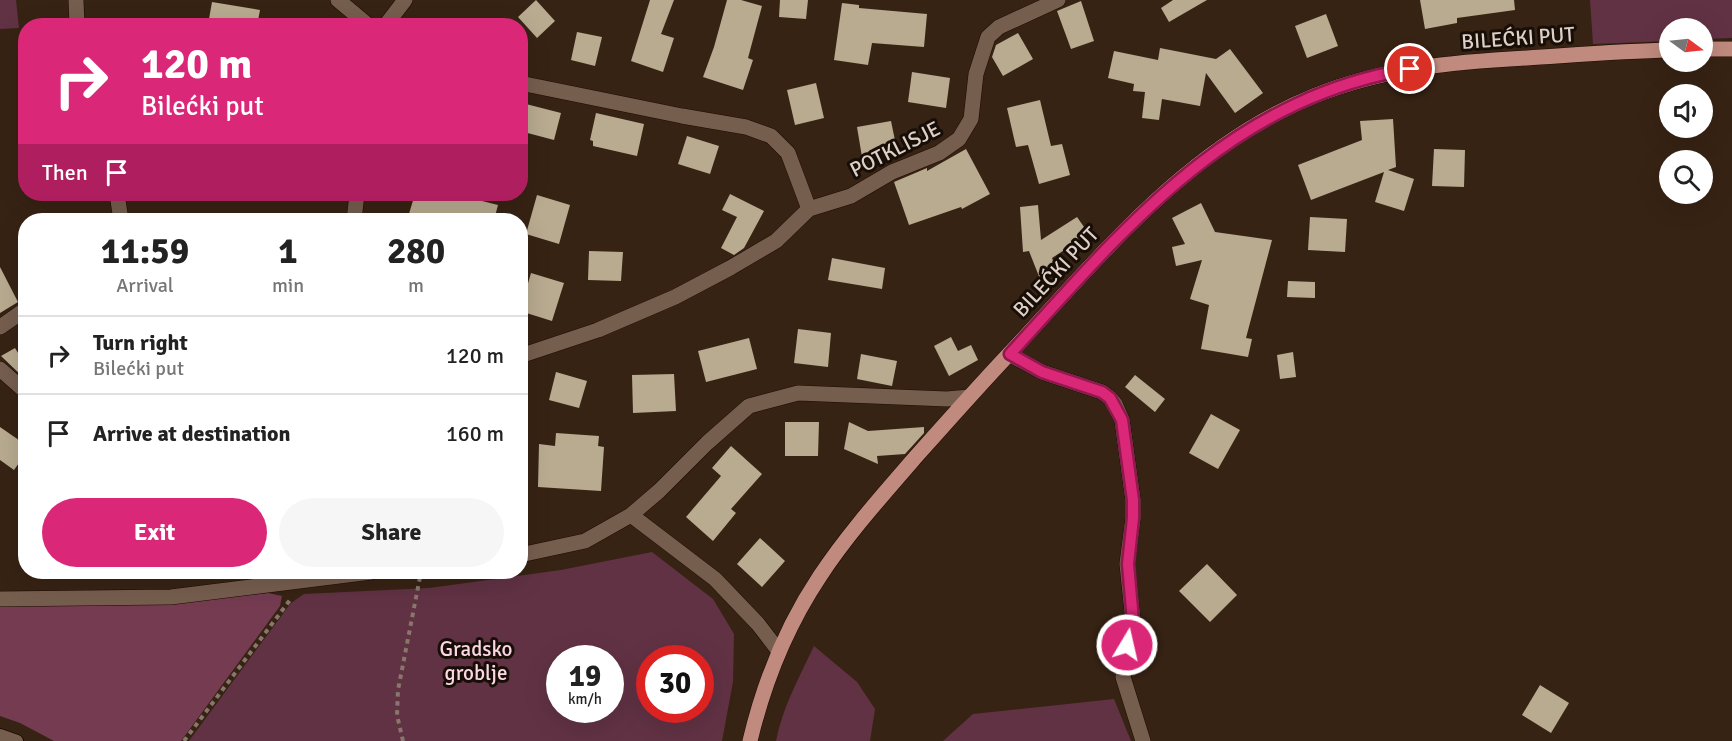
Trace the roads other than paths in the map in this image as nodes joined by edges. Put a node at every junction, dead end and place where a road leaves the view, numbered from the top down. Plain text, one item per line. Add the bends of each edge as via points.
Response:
1 (75, 0) edge
2 (338, 0) edge
3 (405, 0) edge
4 (1058, 0) edge
5 (76, 18) edge
6 (359, 18) edge
7 (391, 18) edge
8 (1713, 49) edge
9 (1732, 49) edge
10 (1659, 51) edge
11 (528, 85) edge
12 (809, 210) junction
13 (18, 315) edge
14 (0, 327) edge
15 (528, 353) edge
16 (1010, 354) junction
17 (0, 369) edge
18 (18, 385) edge
19 (969, 397) junction
20 (631, 515) junction
21 (528, 553) edge
22 (312, 579) edge
23 (0, 599) edge
24 (778, 650) junction
25 (0, 735) edge
26 (17, 741) edge
27 (750, 741) edge
28 (1143, 741) edge

1 - 5 street
2 - 6 street
3 - 7 street
4 - 12 street, POTKLISJE via 999,27 988,37 976,74 971,119 959,140 851,196
8 - 9 main road
10 - 16 main road, BILEĆKI PUT via 1423,66 1341,86 1282,110 1227,142 1154,202
11 - 12 street via 746,127 771,136 788,153
12 - 15 street, POTKLISJE via 776,241 675,297 598,330
13 - 14 street
16 - 19 main road, BILEĆKI PUT
16 - 28 street via 1042,372 1102,392 1110,398 1122,420 1133,500 1128,564 1133,621 1123,677
17 - 18 street
19 - 20 street via 798,393 749,406
19 - 24 main road, BILEĆKI PUT via 887,490 820,576
20 - 21 street via 585,541
20 - 24 street via 715,579
22 - 23 street via 171,597
24 - 27 main road, BILEĆKI PUT
25 - 26 lane

